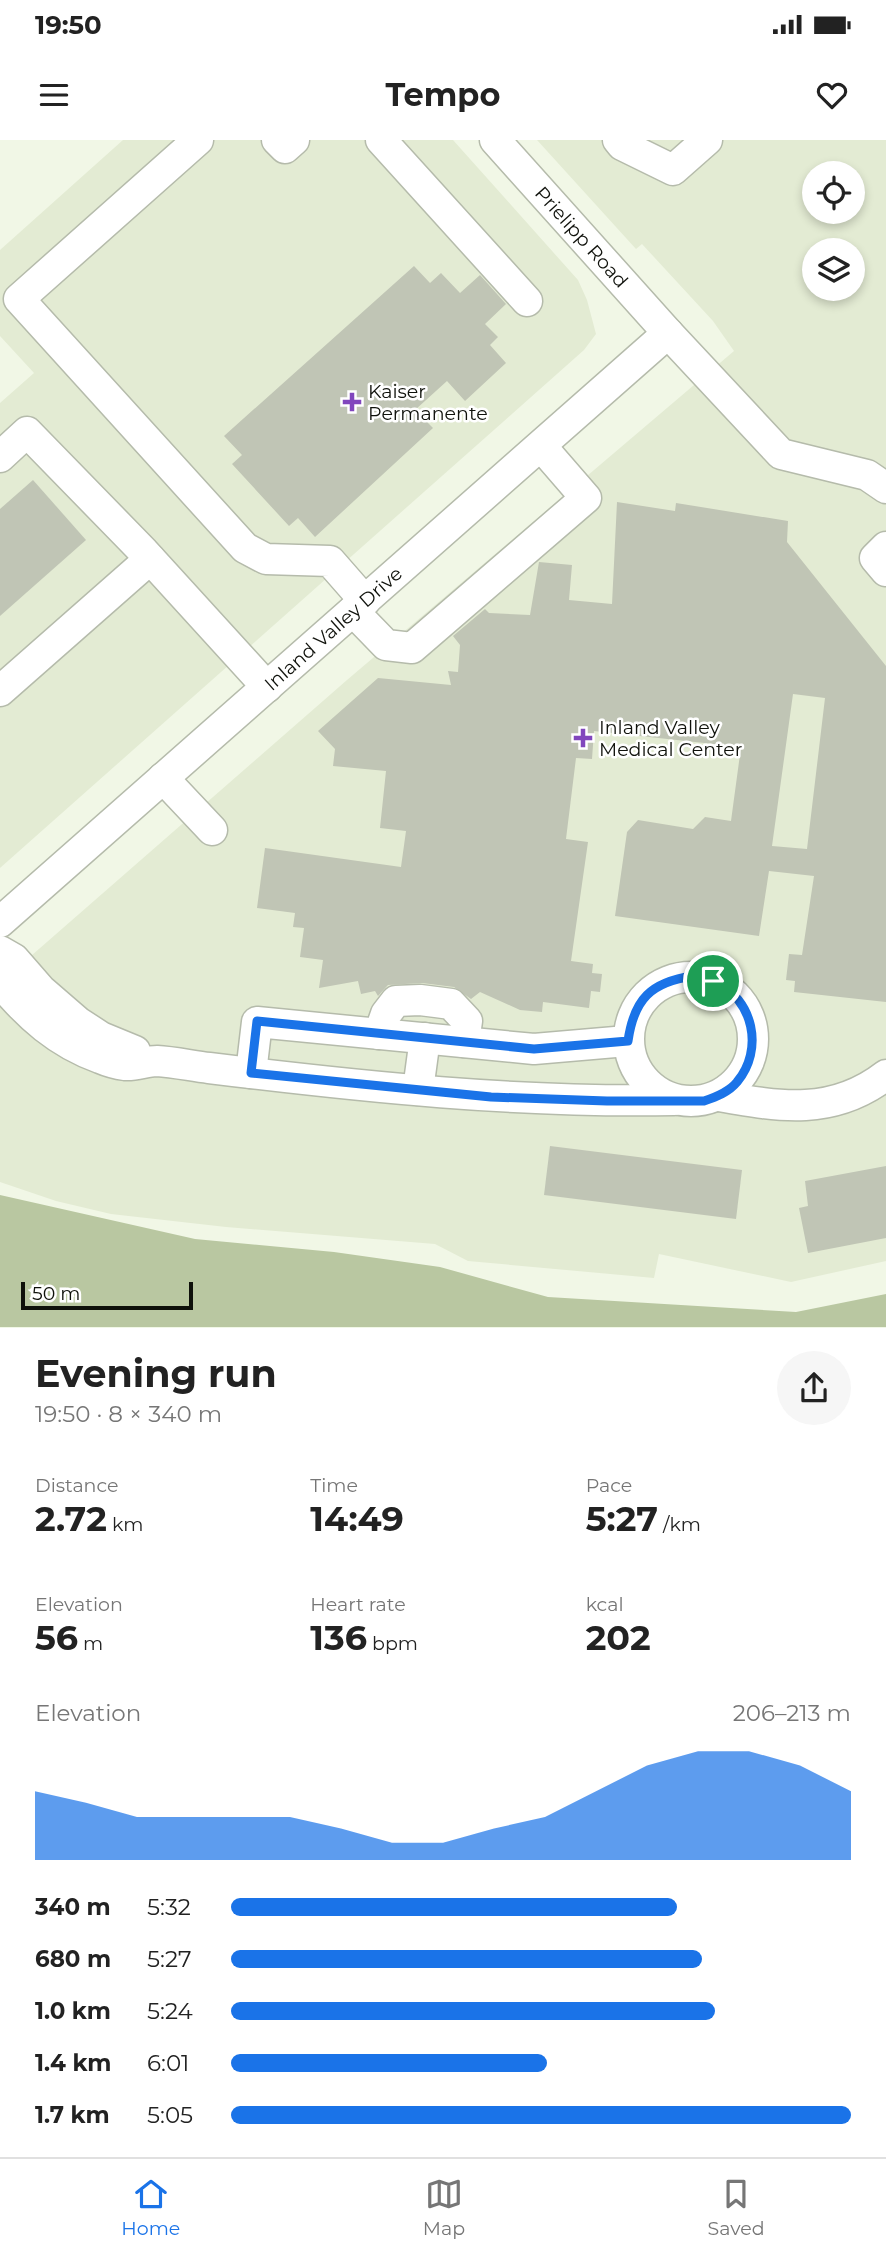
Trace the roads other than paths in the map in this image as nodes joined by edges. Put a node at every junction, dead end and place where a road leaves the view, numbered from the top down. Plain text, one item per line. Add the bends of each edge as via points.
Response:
1 (198, 140) edge
2 (277, 140) edge
3 (294, 140) edge
4 (381, 140) edge
5 (495, 140) edge
6 (618, 140) edge
7 (707, 140) edge
8 (527, 301) dead end
9 (668, 333) junction
10 (541, 446) junction
11 (0, 457) edge
12 (886, 488) edge
13 (886, 547) edge
14 (150, 559) junction
15 (886, 571) edge
16 (359, 606) junction
17 (267, 687) junction
18 (0, 691) edge
19 (163, 778) junction
20 (212, 830) dead end
21 (0, 922) edge
22 (0, 951) edge
23 (0, 982) edge
24 (379, 1034) junction
25 (425, 1038) junction
26 (628, 1041) junction
27 (464, 1042) junction
28 (154, 1061) junction
29 (251, 1073) junction
30 (886, 1075) edge
31 (418, 1090) junction
32 (719, 1096) junction
33 (674, 1100) junction

1 - 16 street via 19,299 245,548 266,559 330,561
2 - 3 street via 285,148
4 - 8 street
5 - 9 street, Prielipp Road
6 - 7 street via 673,170
9 - 10 street, Inland Valley Drive
9 - 12 street, Prielipp Road via 780,454 867,475
10 - 16 street, Inland Valley Drive
10 - 16 street via 586,498 412,648 386,645
11 - 14 street via 27,432
13 - 15 street via 875,558
14 - 17 street
14 - 18 street
16 - 17 street, Inland Valley Drive
17 - 19 street, Inland Valley Drive
19 - 20 street
19 - 21 street, Inland Valley Drive
22 - 28 street via 14,959 78,1022
23 - 28 street via 25,1012 72,1046 126,1065
24 - 25 street
24 - 27 street via 396,1001 420,1000 451,1004 467,1021
24 - 29 street via 257,1021
25 - 27 street
25 - 31 street
26 - 27 street via 534,1049
26 - 32 street via 639,1002 654,988 693,976 731,991 745,1007 753,1047 736,1084
26 - 33 street via 641,1078
28 - 29 street
29 - 31 street
30 - 32 street via 836,1103 772,1105
31 - 33 street via 557,1100
32 - 33 street via 704,1101

